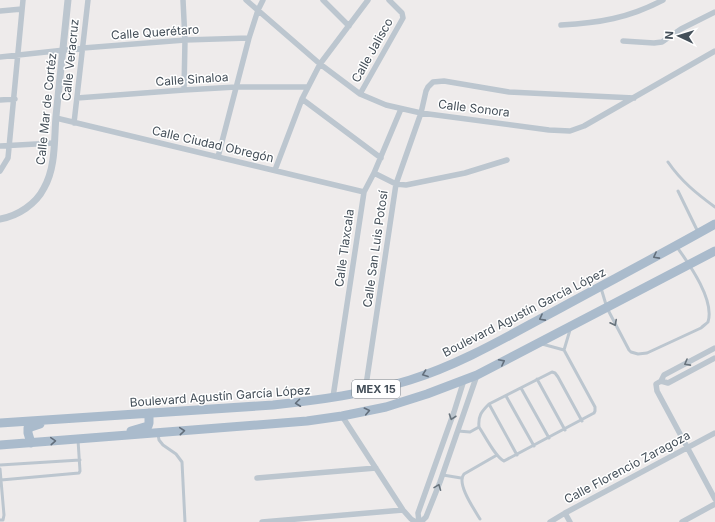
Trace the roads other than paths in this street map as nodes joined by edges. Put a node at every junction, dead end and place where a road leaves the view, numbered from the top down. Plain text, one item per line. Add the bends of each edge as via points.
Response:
1 (23, 0) edge
2 (68, 0) edge
3 (88, 0) edge
4 (182, 0) edge
5 (246, 0) edge
6 (263, 0) edge
7 (322, 0) edge
8 (368, 0) edge
9 (388, 0) edge
10 (663, 0) edge
11 (22, 9) junction
12 (258, 10) junction
13 (0, 11) edge
14 (715, 12) edge
15 (561, 25) dead end
16 (349, 26) junction
17 (249, 38) junction
18 (184, 40) junction
19 (623, 41) dead end
20 (83, 48) junction
21 (63, 50) junction
22 (715, 51) edge
23 (18, 55) junction
24 (0, 57) edge
25 (320, 64) junction
26 (236, 87) junction
27 (308, 87) junction
28 (184, 90) junction
29 (360, 94) junction
30 (77, 98) junction
31 (635, 98) junction
32 (15, 99) junction
33 (302, 99) junction
34 (0, 100) edge
35 (401, 109) junction
36 (421, 113) junction
37 (56, 118) junction
38 (74, 123) junction
39 (54, 143) junction
40 (0, 146) edge
41 (10, 146) junction
42 (218, 157) junction
43 (381, 158) junction
44 (507, 160) dead end
45 (668, 162) dead end
46 (275, 170) junction
47 (0, 171) edge
48 (374, 173) junction
49 (396, 184) junction
50 (678, 191) dead end
51 (364, 192) junction
52 (715, 207) edge
53 (0, 218) edge
54 (715, 224) edge
55 (699, 233) junction
56 (676, 246) junction
57 (714, 254) edge
58 (690, 265) junction
59 (600, 286) junction
60 (607, 308) junction
61 (571, 326) junction
62 (539, 343) junction
63 (712, 349) edge
64 (564, 350) junction
65 (715, 359) edge
66 (477, 375) junction
67 (537, 379) junction
68 (464, 380) junction
69 (662, 381) junction
70 (521, 388) junction
71 (365, 392) junction
72 (506, 396) junction
73 (333, 397) junction
74 (489, 404) junction
75 (149, 413) junction
76 (342, 416) junction
77 (57, 419) junction
78 (582, 421) junction
79 (0, 423) edge
80 (479, 427) junction
81 (565, 430) junction
82 (458, 431) junction
83 (158, 433) junction
84 (715, 433) edge
85 (118, 436) junction
86 (549, 438) junction
87 (78, 439) junction
88 (31, 442) junction
89 (0, 445) edge
90 (534, 446) junction
91 (688, 448) junction
92 (497, 455) junction
93 (517, 455) junction
94 (80, 460) junction
95 (437, 462) junction
96 (0, 465) edge
97 (446, 466) junction
98 (376, 468) junction
99 (0, 469) edge
100 (443, 475) junction
101 (257, 478) dead end
102 (461, 478) junction
103 (1, 480) junction
104 (715, 498) edge
105 (2, 501) edge
106 (715, 504) edge
107 (404, 510) junction
108 (565, 513) junction
109 (480, 519) dead end
110 (0, 520) edge
111 (417, 521) edge
112 (185, 522) edge
113 (262, 522) edge
114 (404, 522) edge
115 (550, 522) edge
116 (570, 522) edge
117 (682, 522) edge

1 - 11 street
2 - 21 street, Calle Mar de Cortéz
3 - 20 street, Calle Veracruz
4 - 18 street
5 - 12 street, Calle Sonora
6 - 12 street
7 - 16 street
8 - 16 street
9 - 29 street, Calle Jalisco via 400,11 402,21
10 - 15 street via 633,14 607,21
11 - 13 street
11 - 23 street
12 - 17 street
12 - 25 street, Calle Sonora
14 - 19 street via 662,42
16 - 25 street
17 - 18 street, Calle Querétaro
17 - 26 street
18 - 20 street, Calle Querétaro
18 - 28 street
20 - 21 street, Calle Querétaro
20 - 30 street, Calle Veracruz
21 - 23 street, Calle Querétaro
21 - 37 street, Calle Mar de Cortéz
22 - 31 street, Calle Sonora
23 - 24 street, Calle Querétaro
23 - 32 street
25 - 27 street
25 - 29 street, Calle Sonora
26 - 27 street, Calle Sinaloa
26 - 28 street, Calle Sinaloa
26 - 42 street
27 - 33 street
28 - 30 street, Calle Sinaloa
29 - 35 street, Calle Sonora
30 - 38 street, Calle Veracruz
31 - 36 street, Calle Sonora via 570,131
31 - 36 street, Calle San Luis Potosí via 509,92 444,81 433,82 428,87
32 - 34 street
32 - 41 street
33 - 43 street
33 - 46 street
35 - 36 street, Calle Sonora
35 - 43 street, Calle Tlaxcala
36 - 49 street, Calle San Luis Potosí
37 - 38 street, Calle Ciudad Obregón
37 - 39 street, Calle Mar de Cortéz
38 - 42 street, Calle Ciudad Obregón
39 - 41 street
39 - 53 street, Calle Mar de Cortéz via 51,168 44,190 28,207 17,214
40 - 41 street
41 - 47 street via 8,158
42 - 46 street, Calle Ciudad Obregón
43 - 48 street, Calle Tlaxcala
44 - 49 street via 465,173 406,185
45 - 52 lane via 685,184
46 - 51 street, Calle Ciudad Obregón
48 - 49 street
48 - 51 street, Calle Tlaxcala
49 - 71 street, Calle San Luis Potosí
50 - 55 lane
51 - 73 street, Calle Tlaxcala
54 - 55 main road, Boulevard Agustín García López / MEX 15
55 - 56 main road, Boulevard Agustín García López / MEX 15
56 - 58 lane
56 -> 59 main road, Boulevard Agustín García López / MEX 15
57 - 58 main road, MEX 15
58 - 60 main road, MEX 15
60 -> 58 lane via 626,346 634,354 647,353 701,328 710,317 711,303
59 - 60 lane
59 -> 71 main road, Boulevard Agustín García López / MEX 15 via 448,366 410,380
60 - 61 main road, MEX 15
61 - 62 main road, MEX 15
61 - 64 lane
62 - 64 lane
66 -> 62 main road, MEX 15
63 - 65 lane
63 -> 69 street via 664,376
64 - 78 lane via 596,409 592,416
65 - 69 street via 668,383
66 - 68 main road, MEX 15
66 - 82 street
67 - 70 lane
67 - 78 lane via 550,372 556,374
67 - 81 lane
76 -> 68 main road, MEX 15 via 386,407
68 -> 95 street
69 - 91 street via 656,384 657,391
70 - 72 lane
70 - 86 lane
71 - 73 main road, Boulevard Agustín García López / MEX 15
72 - 74 lane
72 - 90 lane
73 -> 75 main road, Boulevard Agustín García López / MEX 15 via 273,406
74 - 80 lane via 479,415
74 - 93 lane
75 - 77 main road, Boulevard Agustín García López / MEX 15
75 - 85 main road via 148,426
83 -> 76 main road, MEX 15
76 - 98 street
77 - 79 main road, Boulevard Agustín García López / MEX 15
77 - 88 main road via 28,428
78 - 81 lane
80 - 82 lane via 470,432
80 - 92 lane
81 - 86 lane
82 - 97 street
83 - 85 main road, MEX 15
83 - 112 lane via 163,445 182,462
84 - 91 street, Calle Florencio Zaragoza
85 - 87 main road, MEX 15
86 - 90 lane
88 -> 87 main road, MEX 15
87 - 94 lane
88 - 89 main road, MEX 15
90 - 93 lane
91 - 104 street
91 - 108 street, Calle Florencio Zaragoza
92 - 93 lane via 504,461
92 - 102 lane
94 - 96 lane
94 - 103 lane via 81,470 77,473
95 - 97 street
95 - 111 street
97 - 100 street
98 - 101 street
98 - 107 street
99 - 103 lane
100 - 102 lane
111 -> 100 street via 426,517
102 - 109 lane via 464,490
103 - 105 lane
105 - 110 lane via 4,518
106 - 117 street
107 - 111 street
107 - 113 street
108 - 115 street, Calle Florencio Zaragoza
108 - 116 street
111 - 114 street

